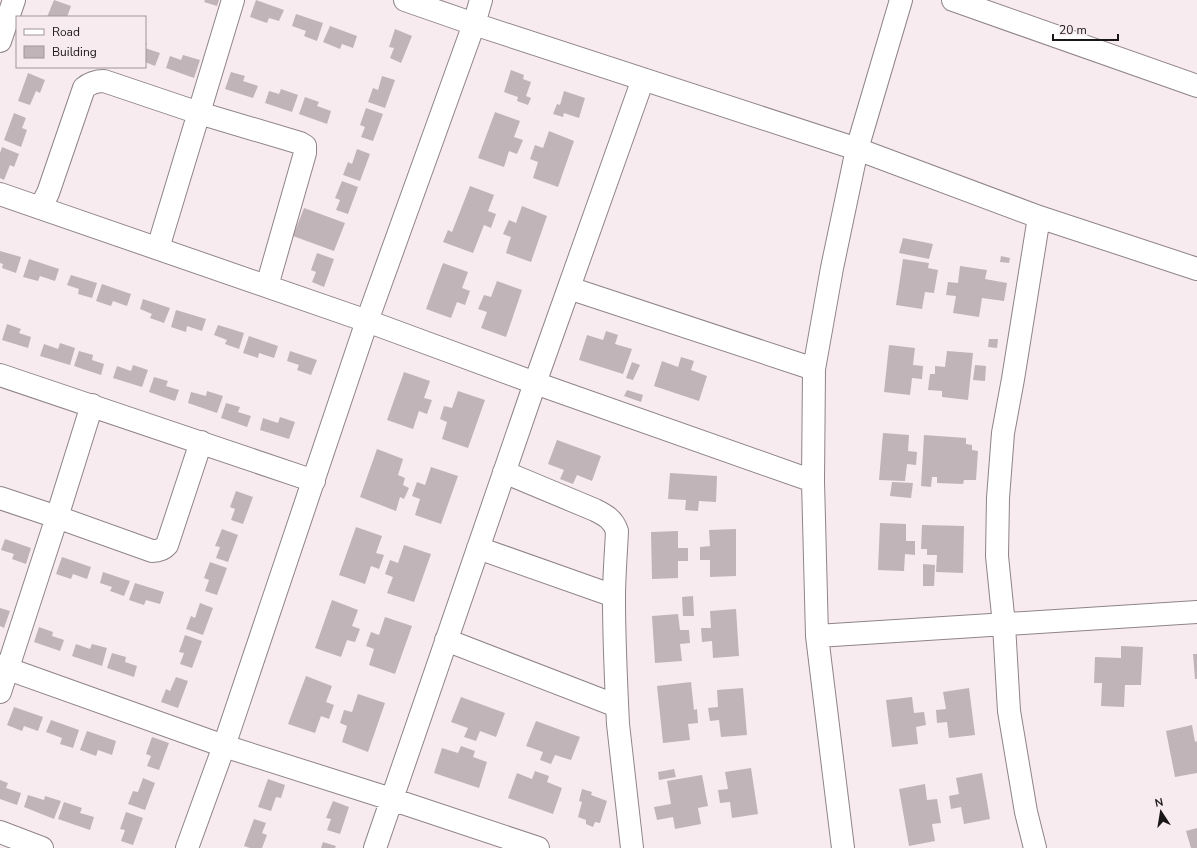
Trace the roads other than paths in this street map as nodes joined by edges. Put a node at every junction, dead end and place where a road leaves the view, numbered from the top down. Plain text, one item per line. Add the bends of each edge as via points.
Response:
1 (14, 0) edge
2 (233, 0) edge
3 (405, 0) edge
4 (481, 0) edge
5 (901, 0) edge
6 (954, 0) edge
7 (474, 24) junction
8 (0, 41) edge
9 (643, 79) junction
10 (1197, 86) edge
11 (199, 113) junction
12 (857, 149) junction
13 (0, 194) edge
14 (40, 208) junction
15 (1039, 217) junction
16 (158, 248) junction
17 (1197, 269) edge
18 (267, 286) junction
19 (569, 288) junction
20 (367, 321) junction
21 (814, 369) junction
22 (0, 374) edge
23 (535, 383) junction
24 (92, 405) junction
25 (200, 442) junction
26 (504, 472) junction
27 (314, 481) junction
28 (812, 481) junction
29 (0, 498) edge
30 (57, 517) junction
31 (478, 548) junction
32 (614, 596) junction
33 (1197, 612) edge
34 (1004, 625) junction
35 (817, 636) junction
36 (446, 640) junction
37 (4, 668) edge
38 (0, 692) edge
39 (617, 706) junction
40 (224, 746) junction
41 (391, 799) junction
42 (0, 832) edge
43 (42, 848) edge
44 (186, 848) edge
45 (375, 848) edge
46 (538, 848) edge
47 (632, 848) edge
48 (843, 848) edge
49 (1035, 848) edge

1 - 8 street
2 - 11 street
3 - 7 street
4 - 7 street
5 - 12 street
6 - 10 street
7 - 9 street
7 - 20 street
9 - 12 street
9 - 19 street
11 - 14 street via 104,81 89,84 84,88 48,193
11 - 16 street
11 - 18 street via 305,146 306,153
12 - 15 street
12 - 21 street
13 - 14 street
14 - 16 street
15 - 17 street
15 - 34 street via 1003,433 997,556
16 - 18 street
18 - 20 street
19 - 21 street
19 - 23 street
20 - 23 street
20 - 27 street
21 - 28 street
22 - 24 street
23 - 26 street
23 - 28 street
24 - 25 street
24 - 30 street
25 - 27 street
25 - 30 street via 164,548 152,551
26 - 31 street
26 - 32 street via 595,510 612,520 617,531
27 - 40 street
28 - 35 street
29 - 30 street
30 - 37 street
31 - 32 street
31 - 36 street
32 - 39 street
33 - 34 street
34 - 35 street
34 - 49 street via 1009,711 1026,812
35 - 48 street
36 - 39 street
36 - 41 street
37 - 38 street
37 - 40 street
39 - 47 street
40 - 41 street
40 - 44 street
41 - 45 street
41 - 46 street
42 - 43 street

